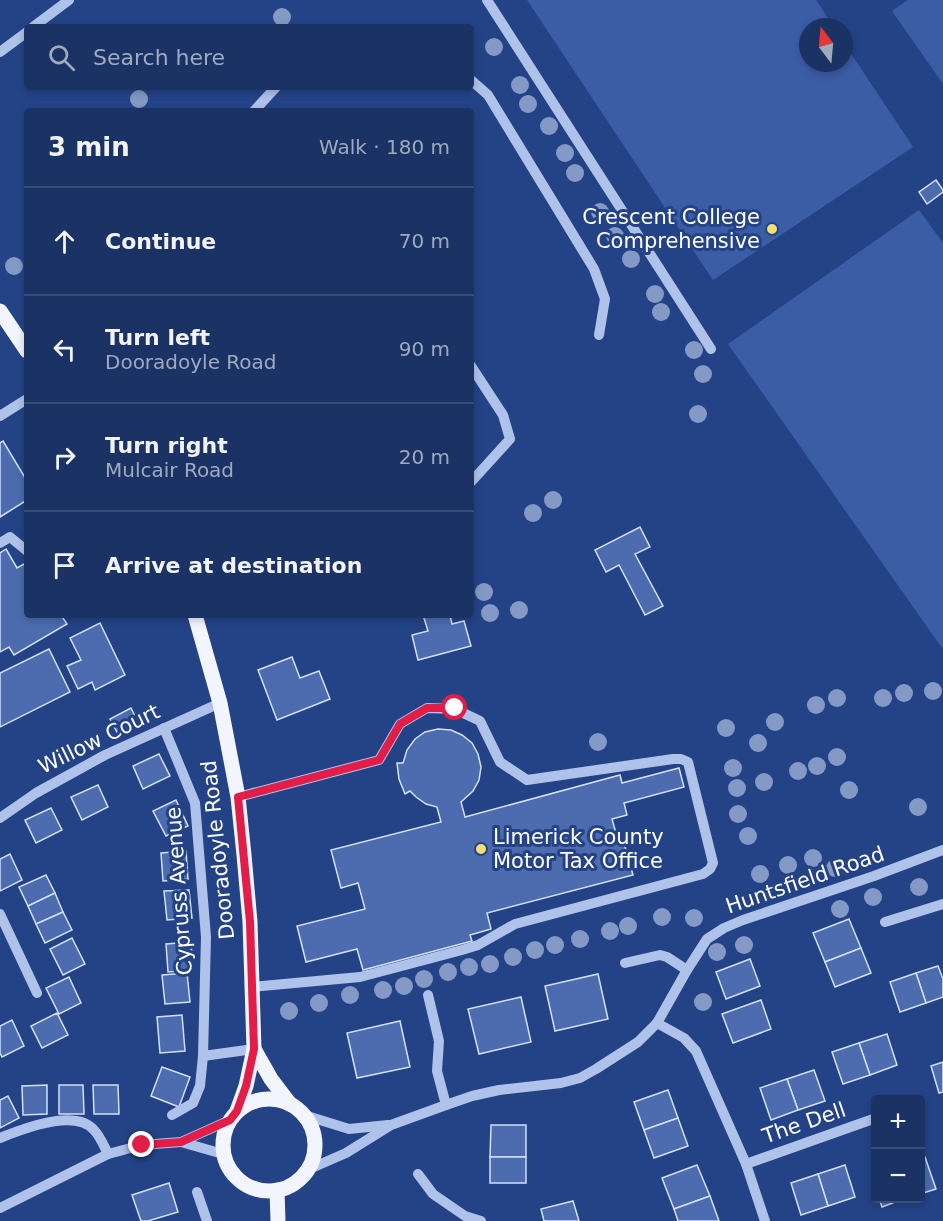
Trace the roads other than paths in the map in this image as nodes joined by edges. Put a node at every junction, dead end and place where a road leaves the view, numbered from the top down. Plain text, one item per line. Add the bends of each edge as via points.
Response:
1 (69, 0) edge
2 (487, 0) edge
3 (37, 24) edge
4 (24, 34) edge
5 (0, 52) edge
6 (474, 83) edge
7 (273, 90) edge
8 (257, 108) edge
9 (0, 311) edge
10 (598, 335) dead end
11 (24, 347) edge
12 (711, 349) dead end
13 (474, 371) edge
14 (24, 401) edge
15 (0, 416) edge
16 (474, 479) edge
17 (0, 543) edge
18 (24, 549) edge
19 (199, 618) edge
20 (220, 703) junction
21 (164, 728) junction
22 (238, 797) junction
23 (0, 818) edge
24 (943, 850) edge
25 (943, 904) edge
26 (0, 914) edge
27 (885, 922) dead end
28 (624, 963) dead end
29 (687, 970) junction
30 (252, 987) junction
31 (37, 993) dead end
32 (428, 995) dead end
33 (657, 1023) junction
34 (254, 1049) junction
35 (203, 1056) junction
36 (290, 1104) junction
37 (446, 1105) junction
38 (172, 1115) dead end
39 (304, 1115) junction
40 (233, 1116) junction
41 (871, 1120) edge
42 (391, 1125) junction
43 (0, 1138) edge
44 (181, 1142) junction
45 (108, 1154) junction
46 (223, 1154) junction
47 (746, 1164) junction
48 (308, 1170) junction
49 (418, 1174) dead end
50 (277, 1190) junction
51 (197, 1192) dead end
52 (0, 1208) edge
53 (207, 1221) edge
54 (278, 1221) edge
55 (481, 1221) edge
56 (765, 1221) edge

1 - 3 street
2 - 12 street
4 - 5 street
6 - 10 street via 488,95 594,269 605,299
7 - 8 street
9 - 11 main road
13 - 16 street via 502,415 510,439
14 - 15 street
17 - 18 street via 10,537
19 - 20 main road, Dooradoyle Road
20 - 21 street, Willow Court
20 - 22 main road, Dooradoyle Road
21 - 23 street, Willow Court via 105,755
21 - 35 street, Cypruss Avenue via 195,803 206,937
22 - 30 main road, Dooradoyle Road
22 - 30 street via 379,760 400,724 427,708 455,708 480,721 500,762 527,780 673,759 688,762 713,863 703,874 515,924 462,950 360,977
24 - 29 street, Huntsfield Road via 724,928 707,939
25 - 27 street
26 - 31 street
28 - 29 street via 660,955
29 - 33 street, Huntsfield Road
30 - 34 main road, Dooradoyle Road
32 - 37 street via 439,1041 437,1071
33 - 37 street, Huntsfield Road via 638,1042 580,1078 499,1090
33 - 47 street via 684,1038 696,1051
34 - 35 street
34 - 36 main road, Dooradoyle Road
34 - 40 main road, Dooradoyle Road via 246,1086
35 - 38 street, Cypruss Avenue via 194,1103
36 - 39 main road
36 - 40 main road via 260,1100
37 - 42 street, Huntsfield Road
39 - 42 street, Huntsfield Road via 349,1130
39 - 48 main road via 315,1139
40 - 44 street
40 - 46 main road via 223,1136
41 - 47 street, The Dell
42 - 48 street, Huntsfield Road via 346,1153
43 - 45 street via 41,1124 81,1121 93,1129
44 - 45 street via 142,1145
44 - 46 street
45 - 52 street
46 - 50 main road via 239,1181 262,1191
47 - 56 street
48 - 50 main road via 297,1182
49 - 55 street via 433,1194 465,1216
50 - 54 main road
51 - 53 street

